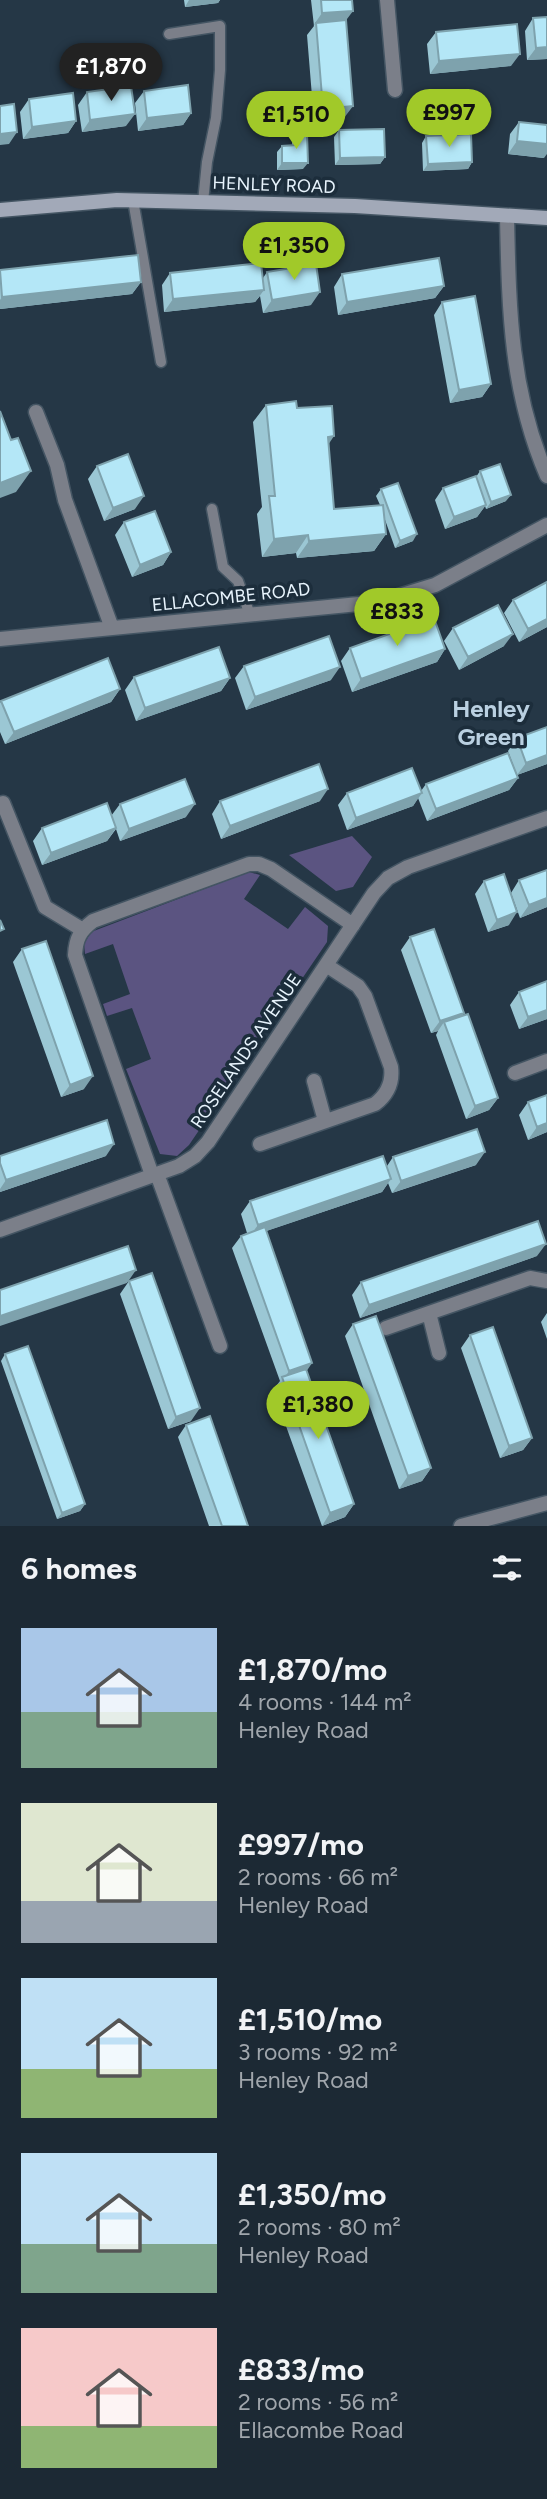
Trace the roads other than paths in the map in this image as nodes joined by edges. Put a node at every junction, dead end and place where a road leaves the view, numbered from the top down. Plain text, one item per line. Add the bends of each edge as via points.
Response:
1 (387, 0) edge
2 (169, 34) dead end
3 (395, 90) dead end
4 (133, 200) junction
5 (203, 202) junction
6 (0, 210) edge
7 (507, 217) junction
8 (547, 218) edge
9 (161, 362) dead end
10 (36, 412) dead end
11 (547, 476) edge
12 (212, 509) dead end
13 (547, 525) edge
14 (250, 615) junction
15 (112, 628) junction
16 (0, 639) edge
17 (3, 803) dead end
18 (547, 818) edge
19 (353, 925) junction
20 (83, 930) junction
21 (326, 965) junction
22 (547, 1061) edge
23 (515, 1073) dead end
24 (314, 1081) dead end
25 (325, 1121) junction
26 (260, 1144) dead end
27 (155, 1174) junction
28 (0, 1230) edge
29 (547, 1281) edge
30 (429, 1313) junction
31 (386, 1328) dead end
32 (219, 1346) dead end
33 (439, 1353) dead end
34 (547, 1503) edge
35 (461, 1526) edge

1 - 3 street
2 - 5 lane via 220,26 216,118
4 - 5 main road, HENLEY ROAD
4 - 6 main road, HENLEY ROAD
4 - 9 lane
5 - 7 main road, HENLEY ROAD
7 - 8 main road, HENLEY ROAD
7 - 11 street via 514,364 524,412
10 - 15 street
12 - 14 lane via 223,567 238,581
13 - 14 street, ELLACOMBE ROAD via 410,594 379,602
14 - 15 street, ELLACOMBE ROAD
15 - 16 street, ELLACOMBE ROAD
17 - 20 street via 45,907
18 - 19 street, ROSELANDS AVENUE via 388,878
19 - 20 street via 259,864 238,867 93,921
19 - 21 street, ROSELANDS AVENUE
20 - 27 street via 76,940 75,955
21 - 25 street, ROSELANDS AVENUE via 365,996 392,1077 384,1097 375,1104
21 - 27 street, ROSELANDS AVENUE via 208,1142 179,1166
22 - 23 street
24 - 25 street
25 - 26 street, ROSELANDS AVENUE
27 - 28 street, ROSELANDS AVENUE
27 - 32 street
29 - 30 street via 530,1278
30 - 31 street
30 - 33 street
34 - 35 street

